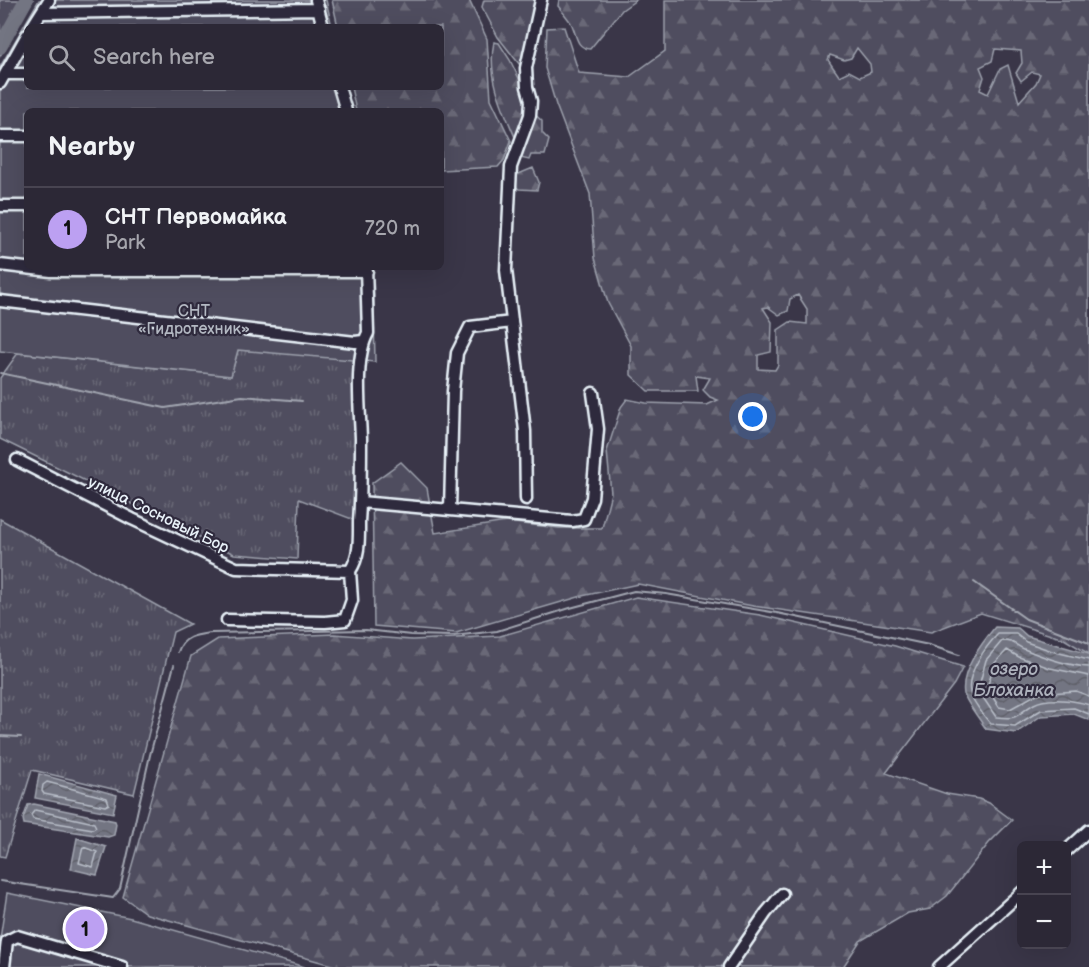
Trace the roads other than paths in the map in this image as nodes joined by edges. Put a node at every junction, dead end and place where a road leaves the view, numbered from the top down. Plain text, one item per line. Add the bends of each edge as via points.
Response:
1 (49, 0) edge
2 (541, 0) edge
3 (317, 4) edge
4 (42, 13) junction
5 (34, 24) edge
6 (322, 24) edge
7 (24, 40) edge
8 (24, 74) edge
9 (3, 78) edge
10 (340, 90) edge
11 (345, 108) edge
12 (0, 136) edge
13 (24, 136) edge
14 (0, 206) edge
15 (24, 206) edge
16 (0, 266) edge
17 (24, 268) edge
18 (41, 270) edge
19 (209, 270) edge
20 (367, 270) edge
21 (0, 301) edge
22 (512, 322) junction
23 (363, 341) junction
24 (593, 393) dead end
25 (17, 460) dead end
26 (526, 499) dead end
27 (360, 502) junction
28 (450, 510) junction
29 (350, 571) junction
30 (227, 620) dead end
31 (1089, 830) edge
32 (1071, 846) edge
33 (782, 894) dead end
34 (1019, 895) edge
35 (4, 967) edge
36 (122, 967) edge
37 (729, 967) edge
38 (939, 967) edge

1 - 4 street
2 - 22 street via 526,68 530,115 511,167 506,270
3 - 4 street
3 - 6 street
4 - 5 street
7 - 9 street
8 - 9 street
10 - 11 street
12 - 13 street
14 - 15 street
16 - 17 street
18 - 19 street
20 - 23 street via 368,333
21 - 23 street
22 - 26 street via 525,431
22 - 28 street via 470,327 457,353
23 - 27 street via 358,394
24 - 28 street via 598,429 592,498 584,519
25 - 29 street, улица Сосновый Бор via 236,568
27 - 28 street
27 - 29 street via 356,561
29 - 30 street via 352,600 345,620
31 - 32 street
33 - 37 street
34 - 38 street
35 - 36 street via 7,941 17,936

